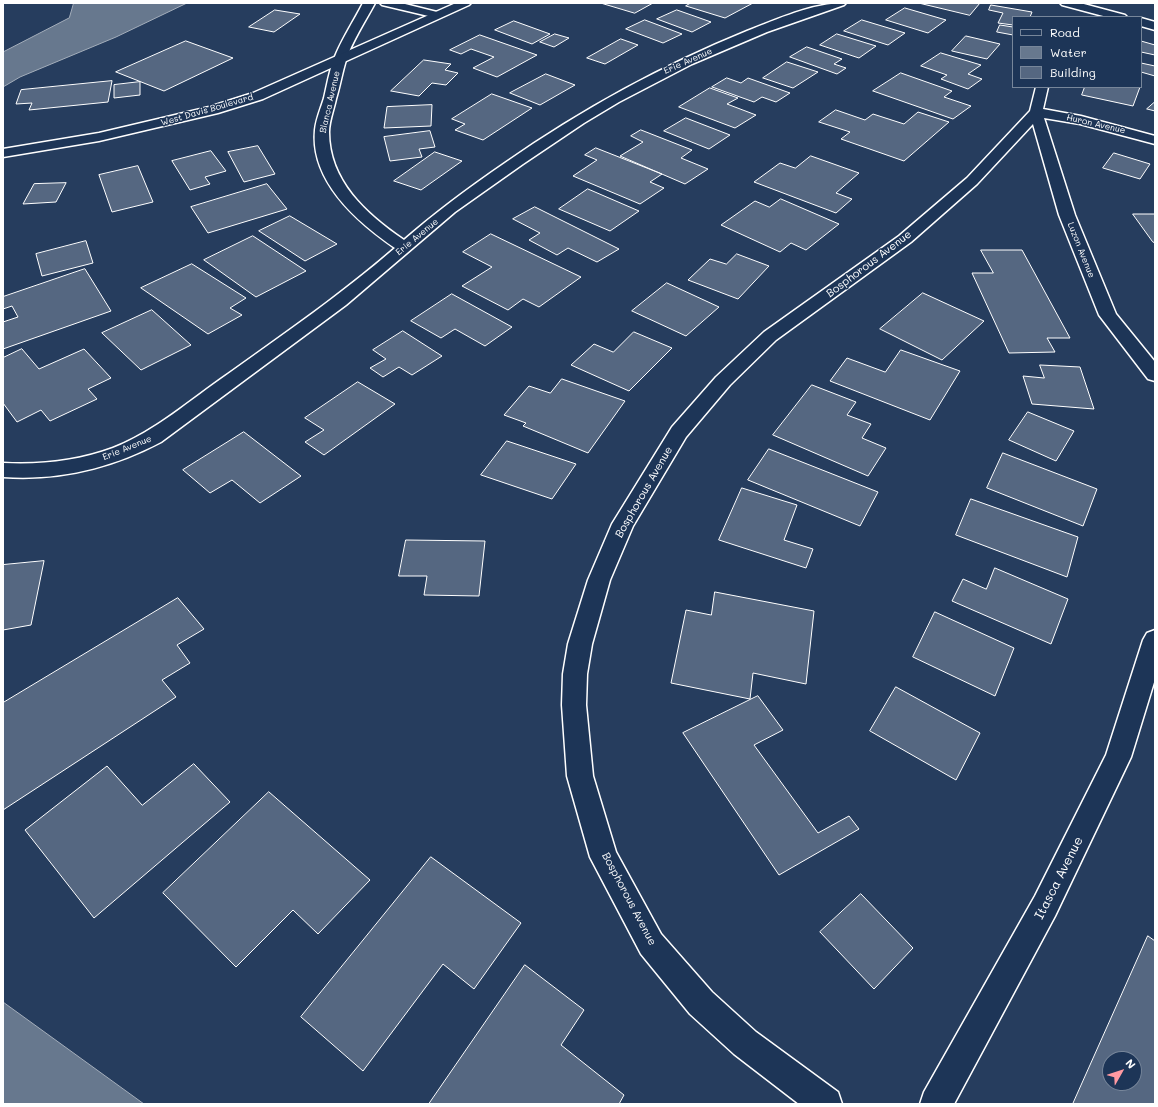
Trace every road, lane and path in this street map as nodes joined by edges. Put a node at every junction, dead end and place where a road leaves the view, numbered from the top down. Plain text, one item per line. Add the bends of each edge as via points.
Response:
1 (369, 3) edge
2 (386, 3) edge
3 (465, 3) edge
4 (840, 3) edge
5 (1070, 3) edge
6 (437, 15) junction
7 (1066, 16) edge
8 (1117, 16) edge
9 (1142, 22) edge
10 (1155, 26) edge
11 (340, 59) junction
12 (1042, 88) edge
13 (1036, 112) junction
14 (1155, 140) edge
15 (3, 153) edge
16 (404, 247) junction
17 (1155, 375) edge
18 (3, 470) edge
19 (1155, 640) edge
20 (826, 1104) edge
21 (936, 1104) edge

1 - 11 street, Blanca Avenue
2 - 6 street
3 - 6 street, West Davis Boulevard
4 - 16 street, Erie Avenue via 719,47 632,89 543,143
5 - 7 street
5 - 8 street
6 - 11 street, West Davis Boulevard
9 - 10 street
11 - 15 street, West Davis Boulevard via 258,96 213,110 99,137
11 - 16 street, Blanca Avenue via 322,130 321,140 326,162 338,186 359,213
12 - 13 street, Bosphorous Avenue
13 - 14 street, Huron Avenue via 1081,120
13 - 17 street, Luzon Avenue via 1067,215 1108,315
13 - 20 street, Bosphorous Avenue via 972,181 905,239 770,336 723,381 679,432 622,524 599,580 580,644 575,674 574,705 580,776 604,857 651,944 701,1003 745,1043
16 - 18 street, Erie Avenue via 374,274 154,437 121,452 82,465 46,470
19 - 21 street, Itasca Avenue via 1118,757 1045,906

